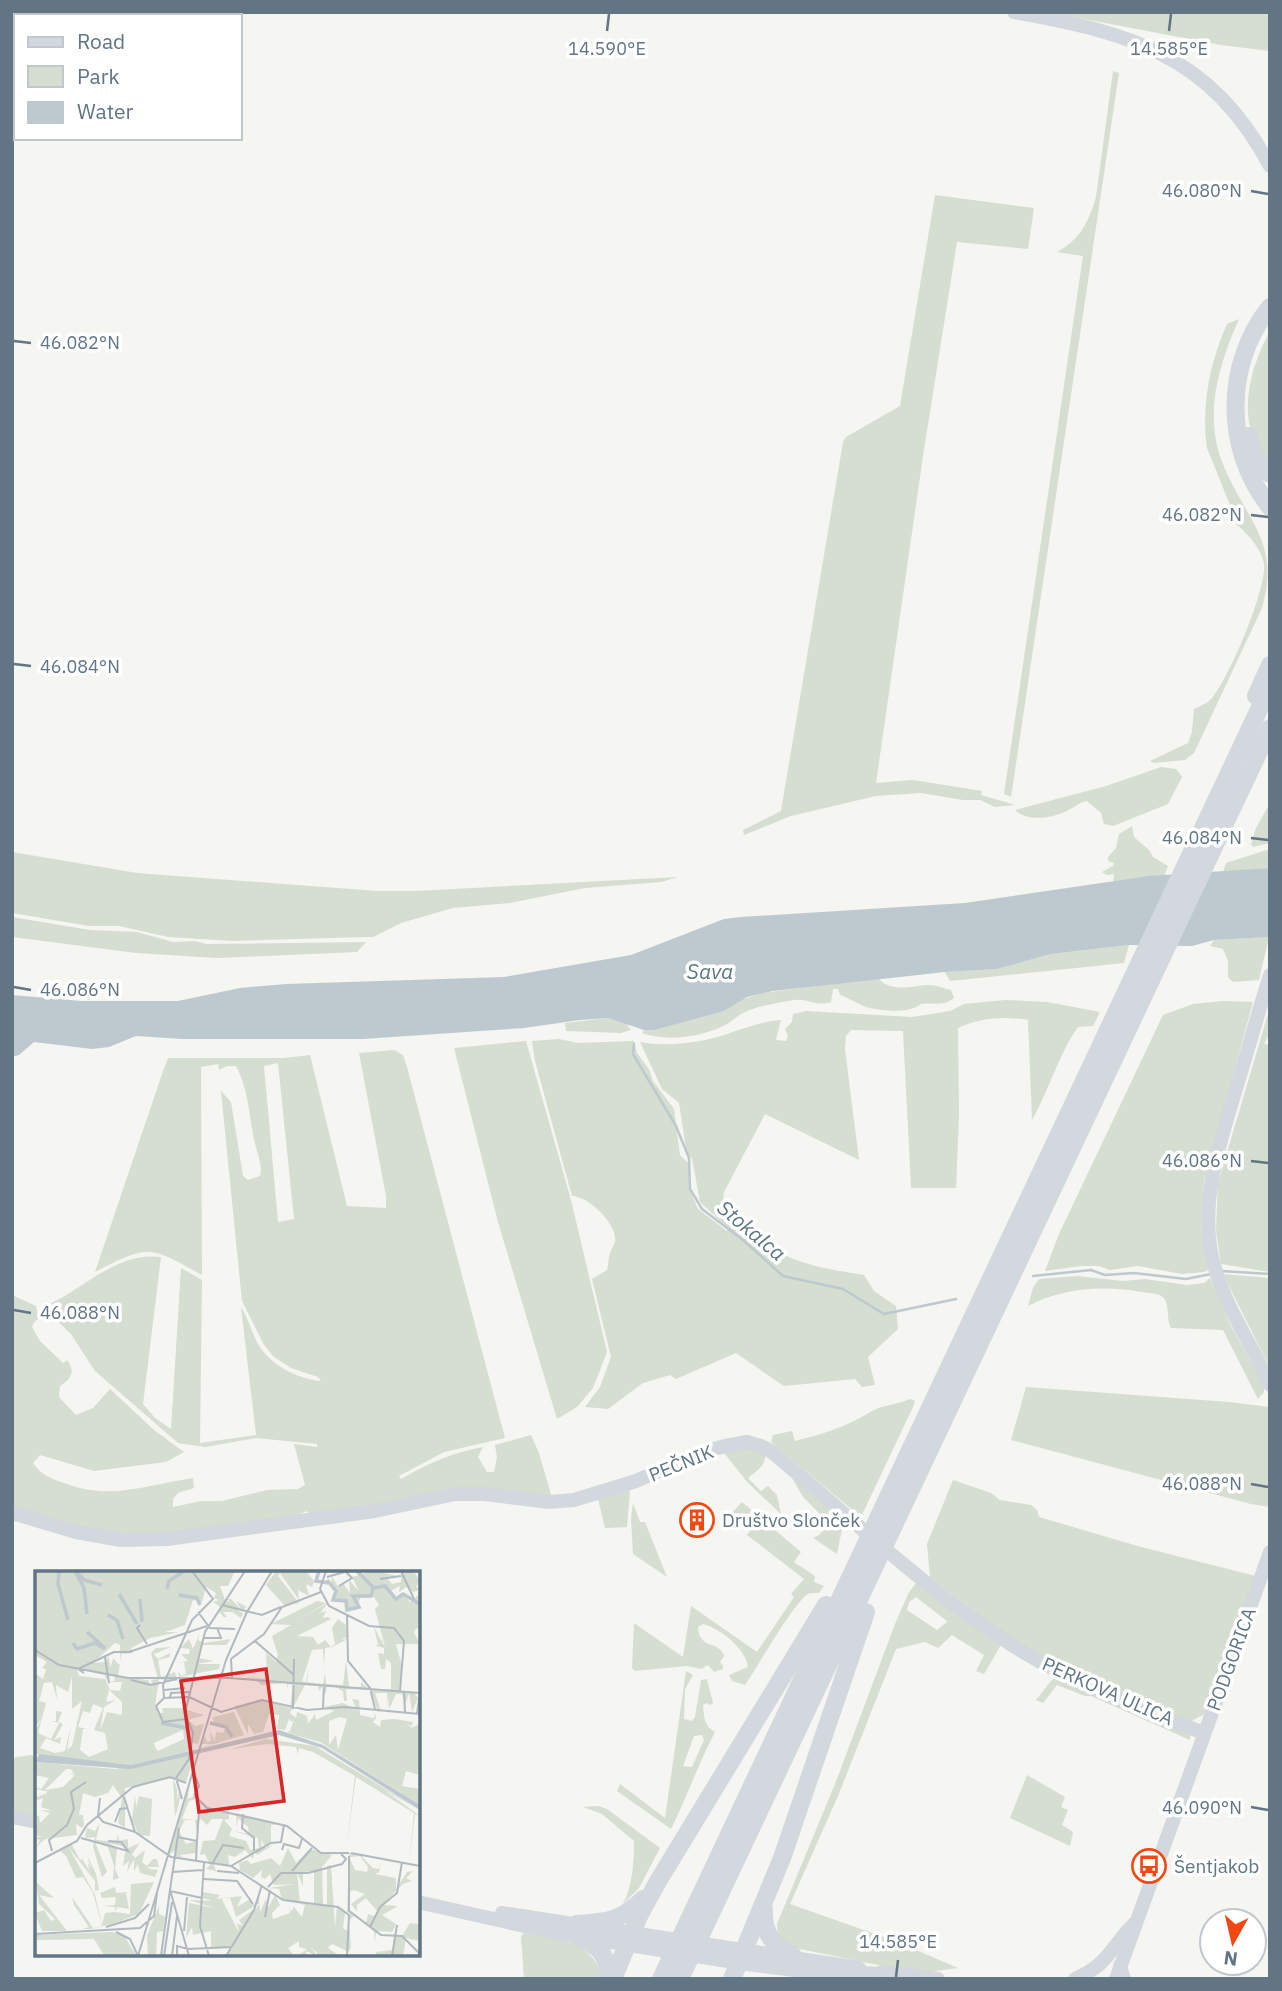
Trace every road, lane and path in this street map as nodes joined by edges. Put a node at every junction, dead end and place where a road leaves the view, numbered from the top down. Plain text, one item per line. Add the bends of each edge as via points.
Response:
1 (1014, 12) edge
2 (1270, 166) edge
3 (1270, 307) edge
4 (1270, 323) edge
5 (1270, 474) edge
6 (1270, 507) edge
7 (1270, 665) edge
8 (1270, 686) edge
9 (1270, 728) edge
10 (1245, 740) junction
11 (1270, 975) edge
12 (1270, 1385) edge
13 (12, 1513) edge
14 (894, 1527) junction
15 (863, 1551) junction
16 (1270, 1552) edge
17 (912, 1570) joint
18 (1205, 1730) junction
19 (12, 1817) edge
20 (35, 1822) edge
21 (657, 1883) junction
22 (420, 1902) edge
23 (764, 1906) junction
24 (1136, 1922) junction
25 (577, 1930) junction
26 (638, 1939) junction
27 (793, 1956) junction
28 (734, 1959) edge
29 (891, 1974) junction
30 (1120, 1974) edge
31 (612, 1979) edge
32 (661, 1979) edge
33 (680, 1979) edge
34 (938, 1979) edge
35 (1075, 1979) edge

1 - 2 main road via 1104,31 1173,60 1230,105
3 - 6 highway via 1245,351 1235,403 1246,468
4 - 5 highway via 1250,365 1245,408 1252,450
7 - 10 highway via 1248,713
8 - 10 highway
9 - 14 highway
10 - 15 highway
11 - 12 main road via 1210,1187 1209,1229 1219,1282
13 - 17 main road, PEČNIK via 121,1540 167,1539 375,1511 455,1494 574,1500 636,1481 703,1452 747,1442 772,1452
14 - 23 highway via 894,1546 850,1652
14 - 33 highway
15 - 21 highway via 843,1571 802,1647
15 - 32 highway
16 - 18 main road, PODGORICA
17 - 18 main road, PERKOVA ULICA via 978,1622 1044,1663 1115,1698
18 - 24 main road, PODGORICA
19 - 20 main road
21 - 25 highway via 624,1916
21 - 26 highway
22 - 25 main road via 516,1925
23 - 27 highway via 768,1937
23 - 28 highway
24 - 30 main road, PODGORICA
24 - 35 main road via 1102,1964
25 - 26 main road
25 - 31 highway via 602,1951
26 - 28 main road
26 - 31 highway
27 - 28 main road
27 - 29 main road
28 - 29 main road via 810,1972
29 - 34 main road

